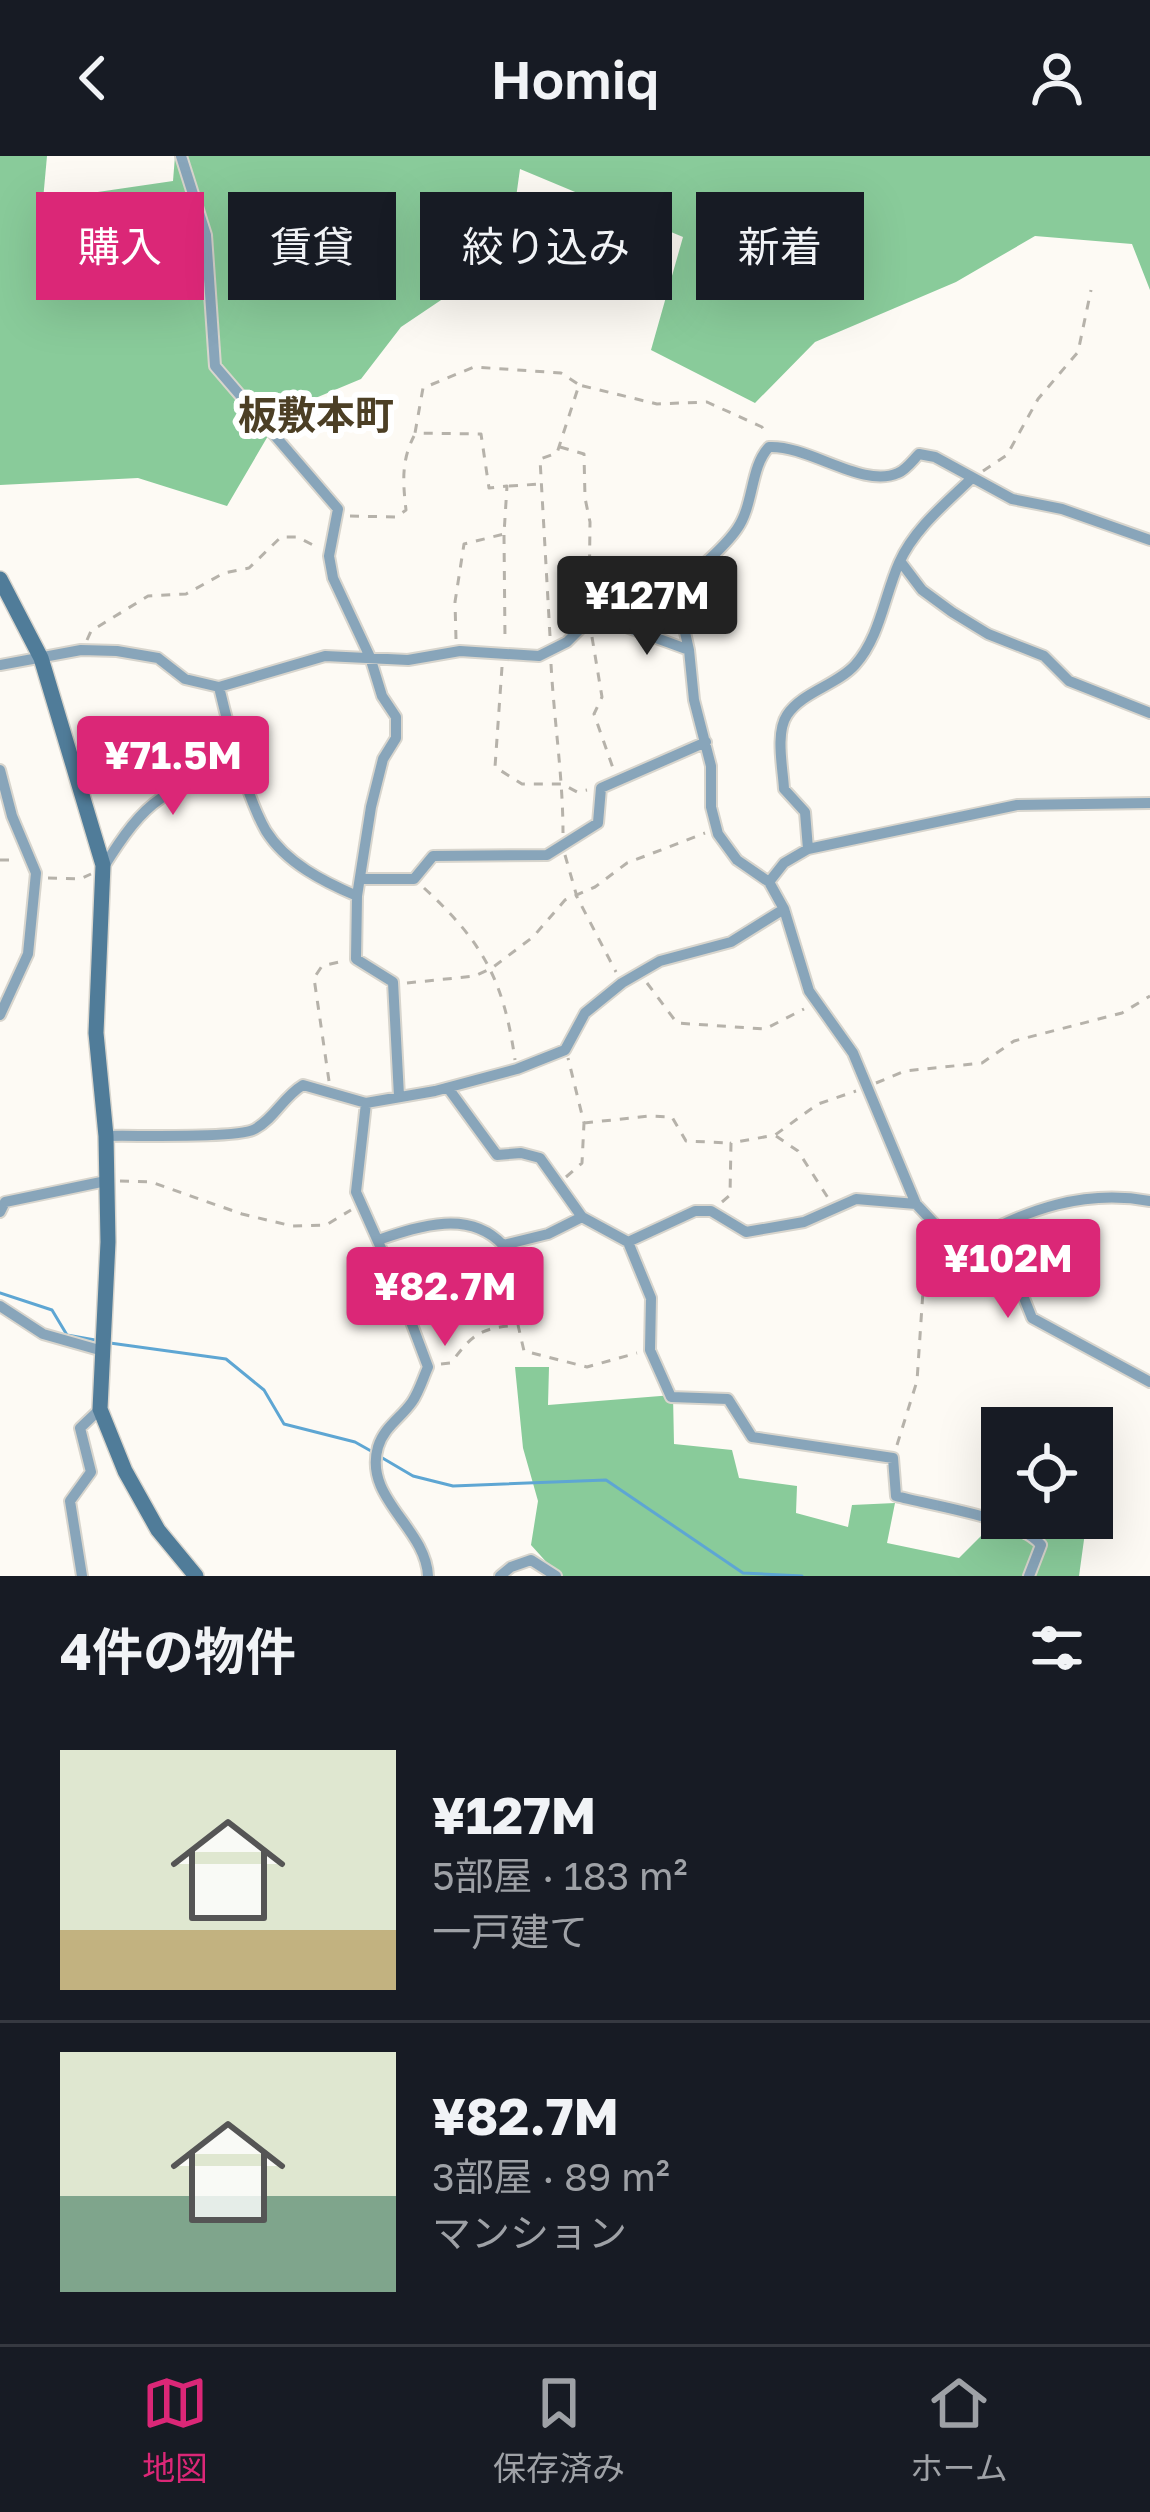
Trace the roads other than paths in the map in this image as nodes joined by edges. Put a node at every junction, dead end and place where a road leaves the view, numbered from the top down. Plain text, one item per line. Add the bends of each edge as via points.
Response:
1 (181, 156) edge
2 (972, 478) junction
3 (1150, 540) edge
4 (900, 561) junction
5 (0, 579) edge
6 (689, 650) junction
7 (370, 657) junction
8 (41, 658) junction
9 (0, 665) edge
10 (219, 687) junction
11 (1150, 712) edge
12 (706, 742) junction
13 (0, 770) edge
14 (246, 774) junction
15 (1150, 803) edge
16 (808, 849) junction
17 (103, 868) junction
18 (359, 879) junction
19 (769, 882) junction
20 (357, 896) junction
21 (784, 909) junction
22 (0, 1015) edge
23 (448, 1088) junction
24 (399, 1096) junction
25 (366, 1102) junction
26 (106, 1136) junction
27 (106, 1181) junction
28 (1150, 1201) edge
29 (916, 1204) junction
30 (0, 1212) edge
31 (581, 1217) junction
32 (379, 1240) junction
33 (971, 1241) junction
34 (628, 1242) junction
35 (0, 1306) edge
36 (103, 1351) junction
37 (1150, 1382) edge
38 (100, 1408) junction
39 (82, 1576) edge
40 (196, 1576) edge
41 (428, 1576) edge
42 (500, 1576) edge
43 (556, 1576) edge
44 (1029, 1576) edge

1 - 7 street via 206,235 215,366 338,509 333,578
2 - 3 street via 1012,499
2 - 4 street
2 - 6 street via 919,454 900,473 876,477 788,446 769,447 740,526 676,593
4 - 11 street via 922,590 988,634 1044,656 1069,681
4 - 16 street via 853,668 787,716 784,789 805,812
5 - 8 street
6 - 7 street via 608,620 589,623 539,656
6 - 12 street
7 - 10 street via 325,656
7 - 18 street via 396,717 396,738 383,759
8 - 9 street
8 - 10 street via 81,650 158,658 185,679
8 - 17 street
10 - 14 street
12 - 18 street via 601,788 598,823 547,855 434,856 414,879
12 - 19 street via 717,829 737,860
13 - 22 street via 36,873 28,954
14 - 17 street via 166,790
14 - 20 street via 267,832 320,880
15 - 16 street via 1017,805
16 - 19 street
17 - 26 street via 96,1033
18 - 20 street
19 - 21 street
20 - 24 street via 356,958 393,982
21 - 23 street via 731,942 641,972 584,1013 565,1050
21 - 29 street via 799,967 853,1053
23 - 24 street
23 - 31 street via 497,1155 540,1158
24 - 25 street
25 - 26 street via 303,1085 251,1132
25 - 32 street via 356,1192
26 - 27 street
27 - 30 street via 4,1202
27 - 36 street
28 - 33 street via 1085,1197 1015,1216
29 - 33 street via 947,1237
29 - 34 street via 856,1199 804,1222 746,1232 712,1211 695,1211
31 - 32 street via 503,1245 488,1229 443,1222
31 - 34 street
32 - 41 street via 428,1367 412,1402 391,1422 376,1466 380,1489 428,1559
33 - 37 street via 1010,1275 1032,1318
34 - 44 street via 651,1298 650,1350 671,1397 728,1399 752,1437 893,1458 896,1496 1031,1533 1041,1545
35 - 36 street via 44,1334
36 - 38 street
38 - 39 street via 80,1428 91,1472 70,1501
38 - 40 street via 158,1530
42 - 43 street via 531,1560

